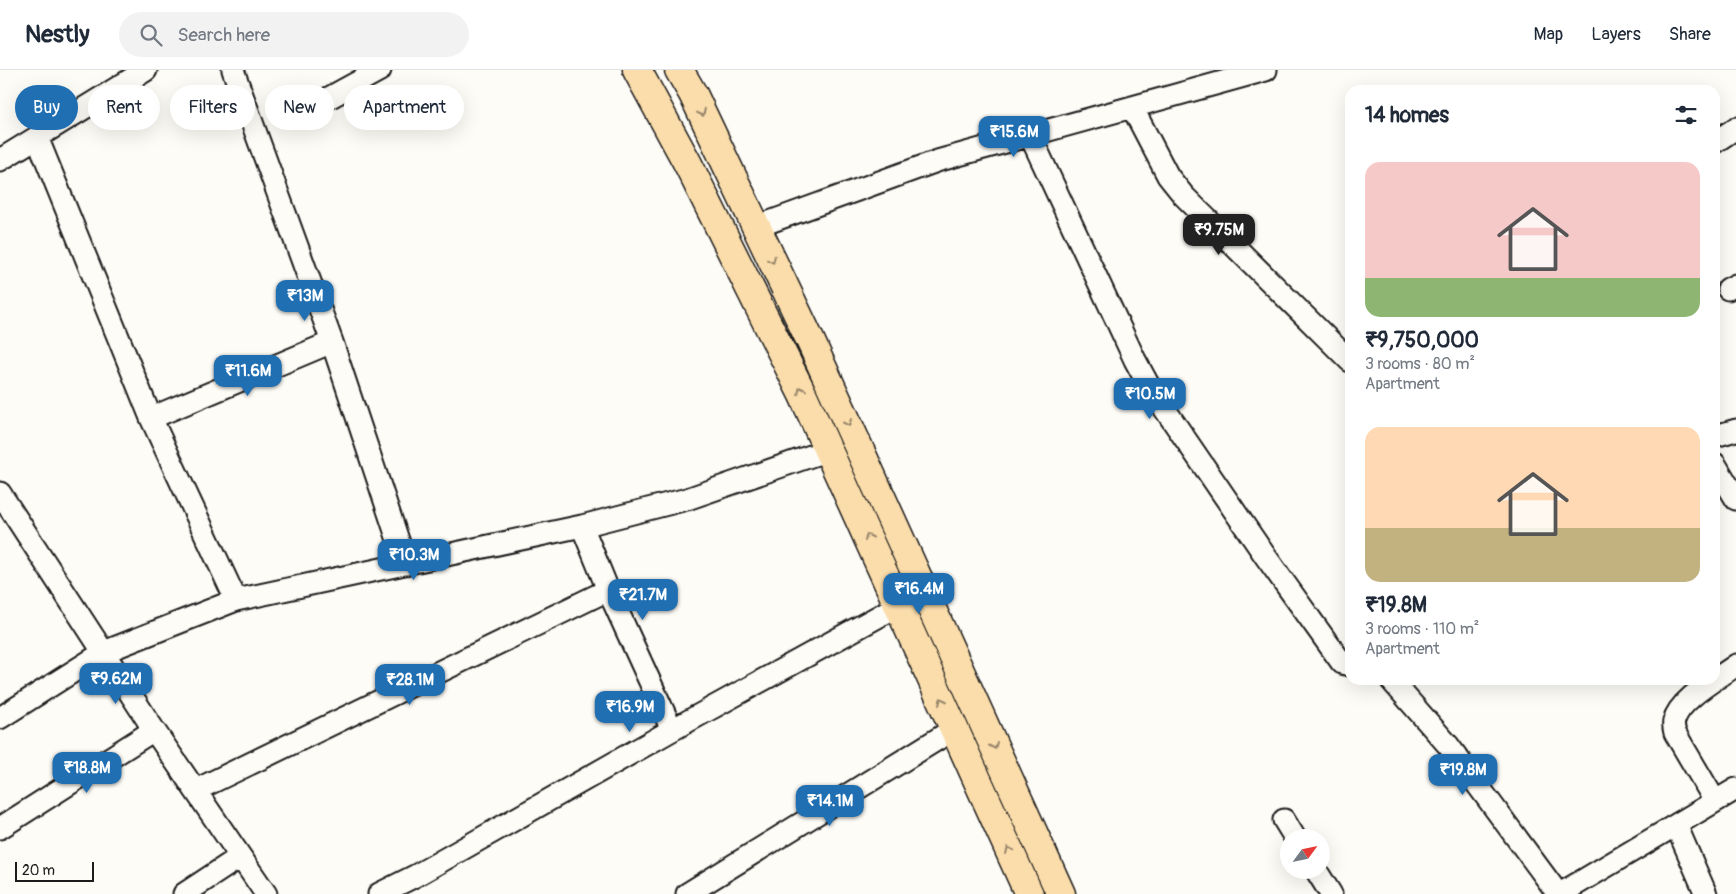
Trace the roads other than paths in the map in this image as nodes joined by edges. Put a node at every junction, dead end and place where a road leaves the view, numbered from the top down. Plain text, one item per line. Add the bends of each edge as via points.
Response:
1 (146, 70) edge
2 (233, 70) edge
3 (380, 70) edge
4 (637, 70) edge
5 (679, 70) edge
6 (1252, 72) edge
7 (334, 95) edge
8 (1132, 107) junction
9 (1736, 128) edge
10 (1030, 135) junction
11 (37, 137) junction
12 (1720, 139) edge
13 (0, 160) edge
14 (756, 227) junction
15 (332, 342) junction
16 (1345, 356) edge
17 (151, 418) junction
18 (1736, 430) edge
19 (1720, 435) edge
20 (828, 450) junction
21 (1720, 472) edge
22 (0, 493) edge
23 (1736, 499) edge
24 (582, 526) junction
25 (406, 564) junction
26 (608, 590) junction
27 (924, 592) junction
28 (236, 600) junction
29 (898, 605) junction
30 (104, 652) junction
31 (1345, 664) edge
32 (1736, 665) edge
33 (1720, 677) edge
34 (1394, 685) edge
35 (1708, 685) edge
36 (0, 718) edge
37 (954, 729) junction
38 (154, 730) junction
39 (672, 730) junction
40 (1736, 789) edge
41 (196, 790) junction
42 (1715, 801) junction
43 (1676, 825) junction
44 (0, 828) edge
45 (240, 857) junction
46 (1322, 879) edge
47 (184, 894) edge
48 (266, 894) edge
49 (379, 894) edge
50 (687, 894) edge
51 (1029, 894) edge
52 (1061, 894) edge
53 (1331, 894) edge
54 (1559, 894) edge
55 (1706, 894) edge

1 - 11 street
2 - 15 street
3 - 7 street
20 -> 4 main road via 688,164
5 -> 14 main road
6 - 8 street
8 - 10 street
8 - 16 street via 1168,176 1184,196
9 - 12 street
10 - 14 street via 937,161
10 - 31 street via 1149,386 1266,557
11 - 13 street
11 - 17 street
14 -> 27 main road
15 - 17 street
15 - 25 street
17 - 28 street
18 - 19 street
20 - 24 street via 687,499
29 -> 20 main road
21 - 23 street
22 - 30 street
24 - 25 street
24 - 26 street
25 - 28 street
26 - 39 street
26 - 41 street
27 - 29 street
27 -> 52 main road
28 - 30 street
37 -> 29 main road
29 - 39 street
30 - 36 street
30 - 38 street
32 - 33 street
34 - 54 street via 1448,745
35 - 42 street via 1689,699 1674,721 1675,732
37 - 50 street
51 -> 37 main road
38 - 41 street
38 - 44 street
39 - 49 street
40 - 42 street
41 - 45 street
42 - 43 street
43 - 54 street
43 - 55 street
45 - 47 street
45 - 48 street
46 - 53 street

